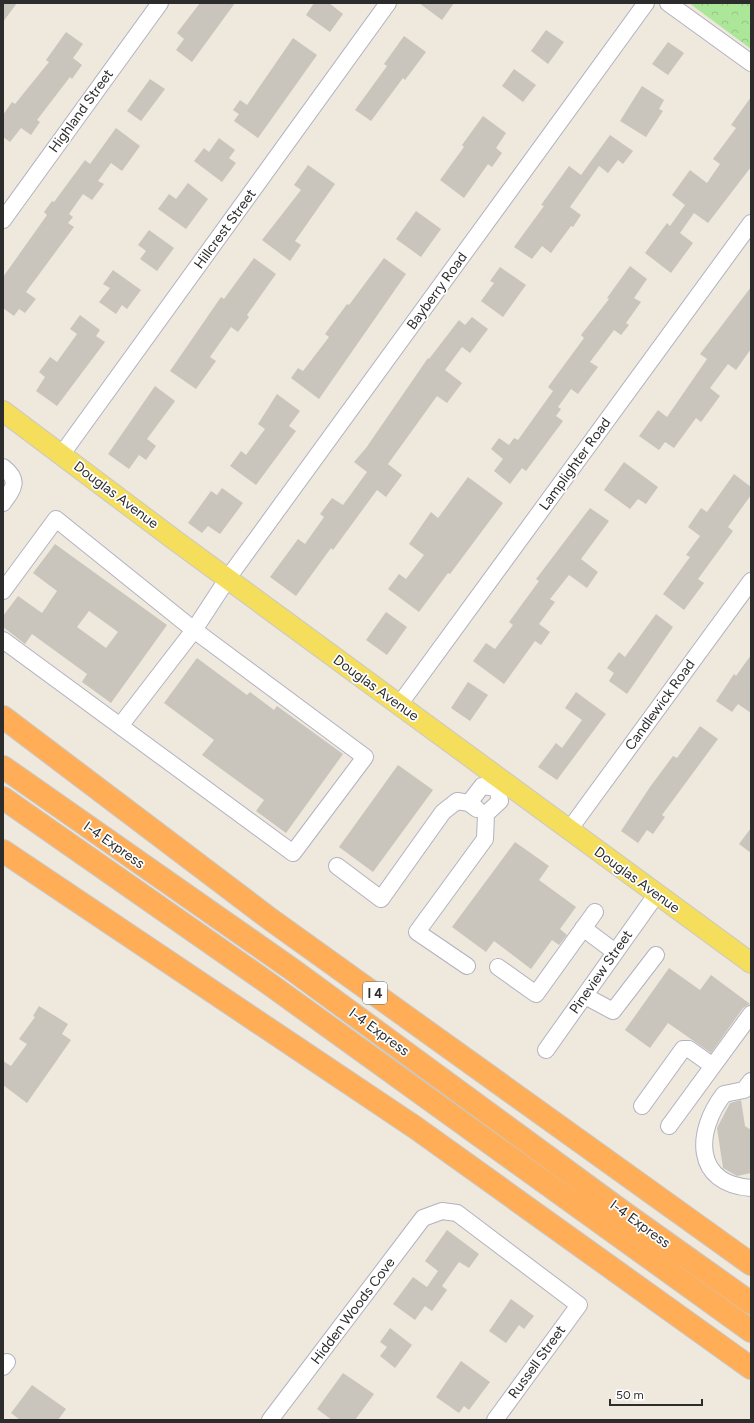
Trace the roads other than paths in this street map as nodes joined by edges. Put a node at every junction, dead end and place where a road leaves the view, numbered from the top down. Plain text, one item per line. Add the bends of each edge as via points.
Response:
1 (160, 3) edge
2 (388, 3) edge
3 (646, 3) edge
4 (668, 3) edge
5 (751, 63) edge
6 (3, 220) edge
7 (751, 223) edge
8 (3, 411) edge
9 (62, 454) junction
10 (3, 467) edge
11 (3, 503) edge
12 (228, 578) junction
13 (751, 581) edge
14 (3, 591) edge
15 (194, 630) junction
16 (3, 640) edge
17 (399, 705) junction
18 (3, 717) edge
19 (120, 726) junction
20 (3, 767) edge
21 (500, 784) junction
22 (3, 798) edge
23 (469, 803) junction
24 (486, 814) junction
25 (569, 830) junction
26 (3, 851) edge
27 (338, 866) dead end
28 (656, 895) junction
29 (595, 912) dead end
30 (584, 928) junction
31 (615, 952) junction
32 (656, 956) dead end
33 (751, 962) edge
34 (467, 966) dead end
35 (498, 967) dead end
36 (585, 996) junction
37 (751, 1014) edge
38 (546, 1050) dead end
39 (713, 1066) junction
40 (749, 1089) edge
41 (642, 1106) dead end
42 (669, 1126) dead end
43 (751, 1188) edge
44 (442, 1211) joint
45 (751, 1264) edge
46 (751, 1303) edge
47 (751, 1330) edge
48 (751, 1368) edge
49 (270, 1420) edge
50 (495, 1420) edge

1 - 6 street, Highland Street
2 - 9 street, Hillcrest Street
3 - 12 street, Bayberry Road
4 - 5 street
7 - 17 street, Lamplighter Road
8 - 9 main road, Douglas Avenue
9 - 12 main road, Douglas Avenue
10 - 11 street via 11,473 14,482
12 - 15 street, Bayberry Road
12 - 17 main road, Douglas Avenue
13 - 25 street, Candlewick Road
14 - 15 street via 56,520
15 - 19 street, Bayberry Road
15 - 19 street via 365,757 293,853
16 - 19 street
17 - 21 main road, Douglas Avenue
18 - 45 highway, I 4 via 270,919
20 - 46 highway, I-4 Express via 293,970
21 - 23 street via 482,786
21 - 24 street via 500,801
21 - 25 main road, Douglas Avenue
22 - 47 highway, I-4 Express via 268,983
23 - 24 street
23 - 27 street via 457,801 443,812 381,899
24 - 34 street via 485,839 417,932
25 - 28 main road, Douglas Avenue
26 - 48 highway via 416,1128
28 - 31 street, Pineview Street
28 - 33 main road, Douglas Avenue
29 - 30 street
30 - 31 street
30 - 35 street via 536,994
31 - 36 street, Pineview Street
32 - 36 street via 613,1010
36 - 38 street, Pineview Street
37 - 39 street
39 - 41 street via 689,1049 683,1049
39 - 42 street
40 - 43 street via 724,1094 710,1118 704,1149 709,1168 715,1176 734,1186
44 - 49 street, Hidden Woods Cove via 423,1218
44 - 50 street, Russell Street via 457,1213 580,1305

